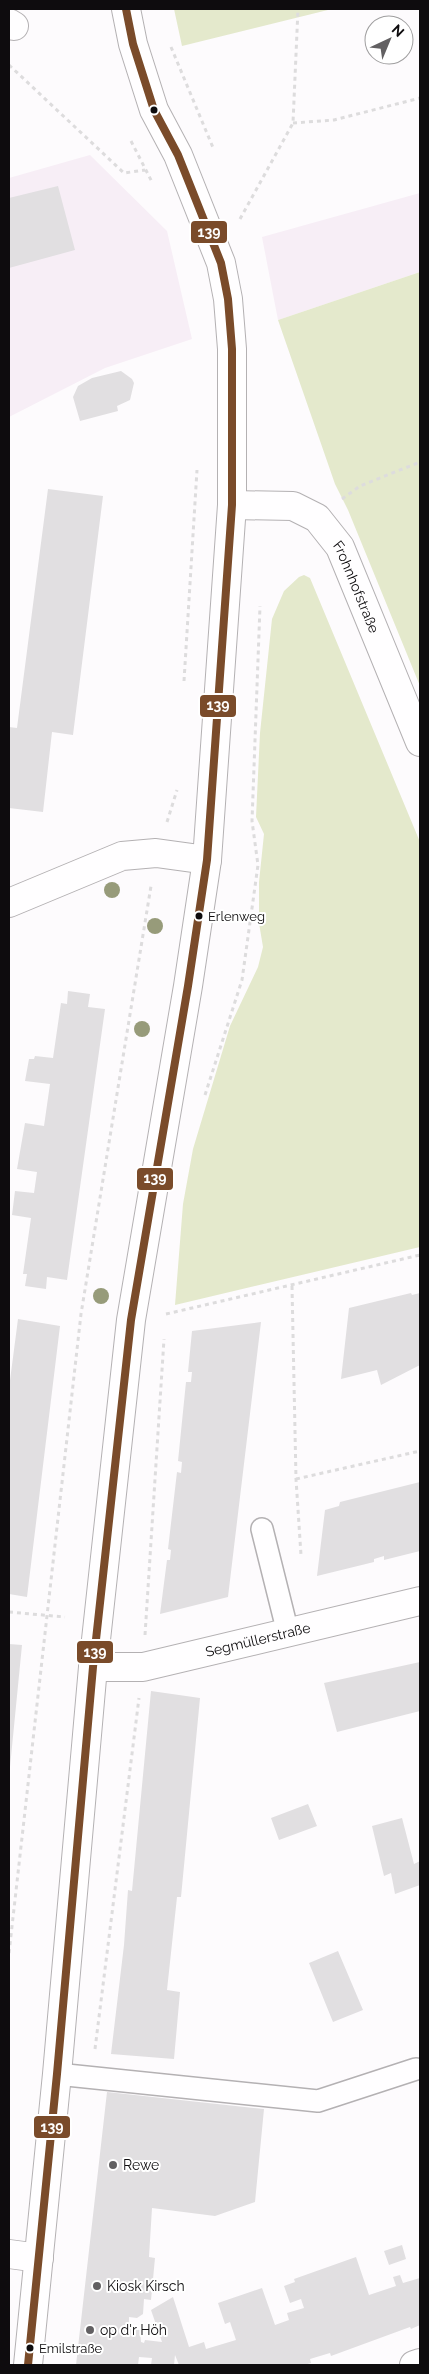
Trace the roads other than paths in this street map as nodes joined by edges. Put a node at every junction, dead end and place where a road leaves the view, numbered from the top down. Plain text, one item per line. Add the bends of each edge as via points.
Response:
1 (126, 9) edge
2 (232, 505) junction
3 (420, 742) edge
4 (207, 860) junction
5 (9, 903) edge
6 (262, 1529) dead end
7 (420, 1601) edge
8 (288, 1633) junction
9 (93, 1666) junction
10 (416, 2069) dead end
11 (57, 2074) junction
12 (9, 2254) edge
13 (39, 2258) junction
14 (420, 2363) edge
15 (28, 2365) edge
16 (414, 2365) edge

1 - 2 street via 133,44 154,110 178,154 210,233 228,299 232,349
2 - 3 street, Frohnhofstraße via 293,506 317,518 340,547
2 - 4 street
4 - 5 street via 156,853 122,856
4 - 9 street via 131,1320
6 - 8 lane
7 - 8 street, Segmüllerstraße
8 - 9 street, Segmüllerstraße via 143,1667
9 - 11 street
10 - 11 lane via 318,2101
11 - 13 street
12 - 13 street
13 - 15 street
14 - 16 street

